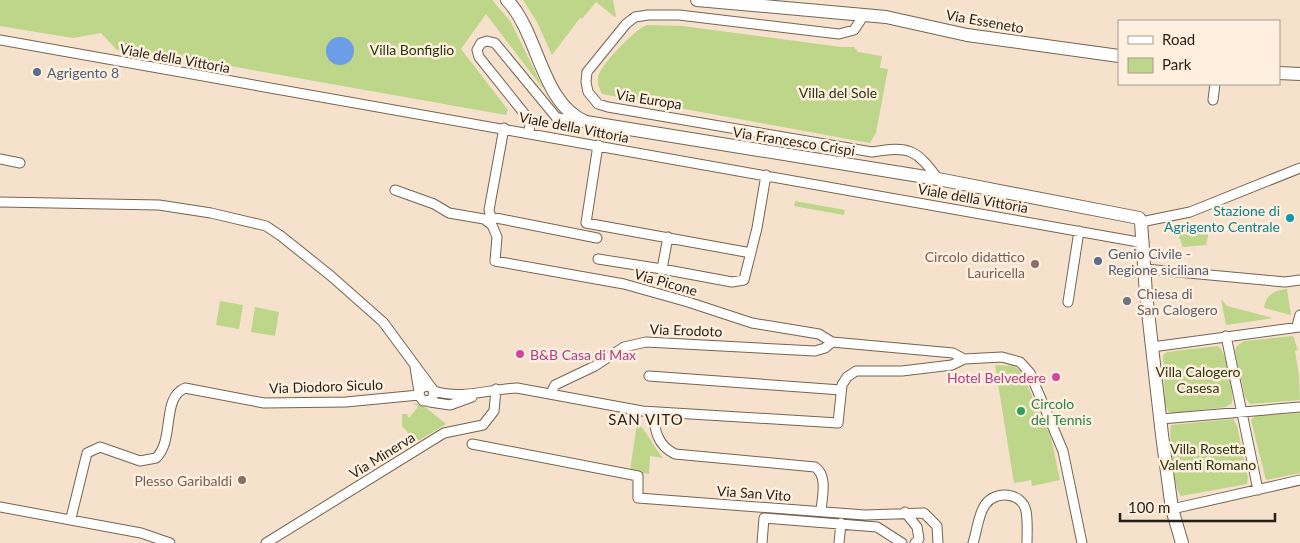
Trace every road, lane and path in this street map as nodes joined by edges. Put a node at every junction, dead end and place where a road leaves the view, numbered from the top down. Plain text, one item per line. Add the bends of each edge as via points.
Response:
1 (506, 0) edge
2 (697, 0) edge
3 (864, 15) junction
4 (0, 40) edge
5 (1118, 56) edge
6 (1280, 73) edge
7 (1300, 74) edge
8 (1215, 85) edge
9 (1213, 100) dead end
10 (576, 117) junction
11 (504, 128) junction
12 (529, 132) junction
13 (598, 145) junction
14 (0, 159) edge
15 (20, 162) dead end
16 (1300, 168) edge
17 (766, 175) junction
18 (938, 179) junction
19 (395, 190) dead end
20 (0, 202) edge
21 (1141, 222) junction
22 (1079, 231) junction
23 (668, 237) junction
24 (597, 238) dead end
25 (1144, 243) junction
26 (751, 252) junction
27 (598, 259) dead end
28 (1144, 269) junction
29 (662, 270) junction
30 (1300, 280) edge
31 (1068, 302) dead end
32 (1300, 315) edge
33 (1299, 326) edge
34 (1226, 336) junction
35 (832, 342) junction
36 (1152, 347) junction
37 (964, 359) junction
38 (415, 367) junction
39 (649, 376) dead end
40 (432, 389) junction
41 (496, 389) junction
42 (841, 390) junction
43 (551, 393) junction
44 (419, 394) junction
45 (477, 394) junction
46 (430, 402) junction
47 (1300, 407) edge
48 (653, 412) junction
49 (1242, 412) junction
50 (1161, 419) junction
51 (472, 444) dead end
52 (1300, 480) edge
53 (1258, 490) junction
54 (0, 507) edge
55 (1172, 508) junction
56 (821, 511) junction
57 (905, 512) junction
58 (71, 518) junction
59 (841, 523) junction
60 (889, 540) edge
61 (170, 543) edge
62 (266, 543) edge
63 (762, 543) edge
64 (839, 543) edge
65 (902, 543) edge
66 (916, 543) edge
67 (938, 543) edge
68 (973, 543) edge
69 (1027, 543) edge
70 (1082, 543) edge
71 (1182, 543) edge

1 - 10 main road, Via Francesco Crispi via 524,24 557,99
2 - 3 main road, Via Esseneto
3 - 5 main road, Via Esseneto via 1001,41
3 - 18 street, Via Europa via 854,30 839,34 679,15 635,17 590,67 586,87 594,100 608,107 872,152 907,150 923,159
4 - 11 street, Viale della Vittoria via 352,104
6 - 7 main road
8 - 9 street
10 - 12 street via 562,120 556,117 495,43 481,43 477,50 479,57 527,117
10 - 18 main road, Via Francesco Crispi via 586,122
11 - 12 street, Viale della Vittoria
11 - 24 street via 489,210 491,217
12 - 13 street, Viale della Vittoria
13 - 17 street, Viale della Vittoria
13 - 23 street via 586,224
14 - 15 street
16 - 21 street via 1190,212
17 - 22 street, Viale della Vittoria
17 - 26 street
18 - 21 main road, Via Francesco Crispi via 1130,214
19 - 35 street, Via Picone via 449,213 484,220 492,225 497,237 495,262 624,284 752,323 819,334
20 - 38 street via 159,205 257,222 281,236 383,322
21 - 25 main road
22 - 25 street, Viale della Vittoria
22 - 31 street
23 - 26 street
23 - 29 street
25 - 28 main road
26 - 29 street via 744,280 740,282
27 - 29 street
28 - 30 street via 1285,282
28 - 36 main road
32 - 33 street
33 - 34 street
34 - 36 street
34 - 49 street
35 - 37 street, Via Picone via 954,353
35 - 43 street, Via Erodoto via 815,351 646,342 624,347 609,355 595,366 555,385
36 - 50 main road
37 - 42 street via 952,365 910,370 856,371 847,376
37 - 70 street via 1013,359 1030,373 1063,451
38 - 40 street
38 - 44 street
39 - 42 street
40 - 44 street via 425,386
40 - 45 street via 458,396
40 - 46 street via 435,396
41 - 43 street via 517,388
41 - 45 street
41 - 62 street, Via Minerva via 494,411 483,425 444,433
42 - 48 street via 838,423
43 - 48 street
44 - 46 street via 423,401
44 - 58 street, Via Diodoro Siculo via 346,402 264,403 185,388 173,400 164,446 156,458 140,461 100,447 87,453
45 - 46 street via 457,404
47 - 49 street
48 - 56 street via 658,438 675,454 816,467 823,479
49 - 50 street
49 - 53 street
50 - 55 main road
51 - 56 street, Via San Vito via 638,476 638,498
52 - 53 street
53 - 55 street
54 - 58 street
55 - 71 main road
56 - 57 street via 865,515
57 - 66 street via 919,532
57 - 67 street via 924,513 931,517 937,526
58 - 61 street via 141,532
59 - 60 street via 877,527
59 - 63 street via 764,518
59 - 64 street
60 - 65 street
68 - 69 street via 985,505 1002,495 1017,499 1024,507

